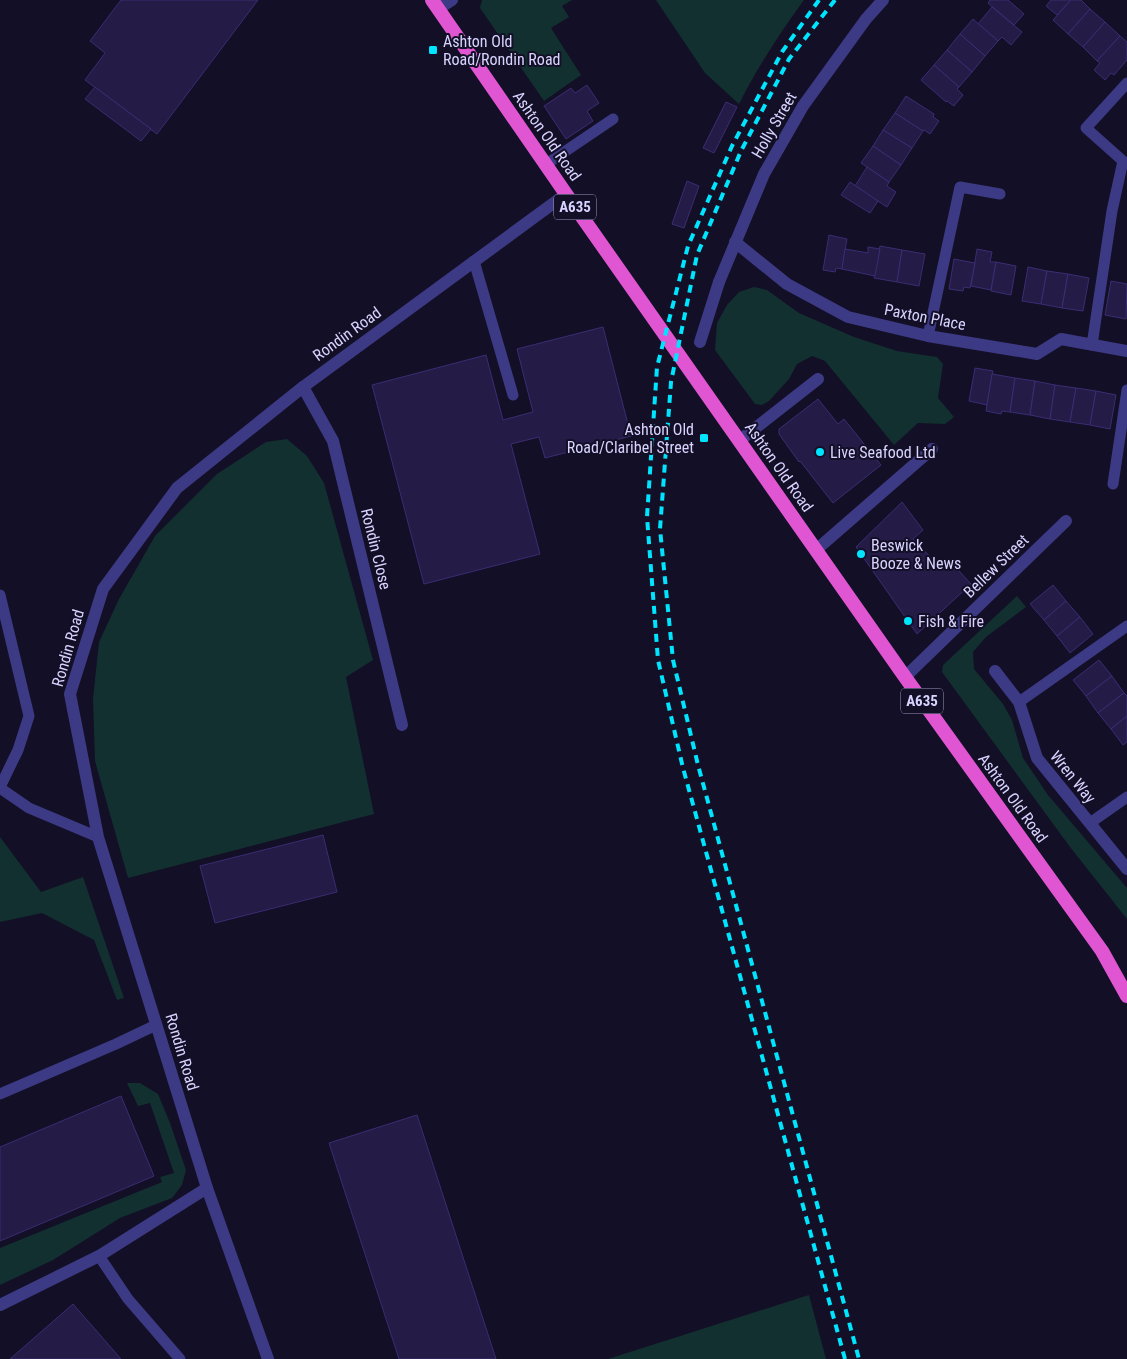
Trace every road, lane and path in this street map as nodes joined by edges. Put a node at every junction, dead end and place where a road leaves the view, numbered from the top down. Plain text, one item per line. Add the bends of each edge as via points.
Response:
1 (452, 0) edge
2 (883, 0) edge
3 (435, 5) edge
4 (1127, 83) edge
5 (613, 119) dead end
6 (545, 165) junction
7 (566, 194) junction
8 (1000, 194) dead end
9 (735, 242) junction
10 (474, 261) junction
11 (928, 336) junction
12 (700, 342) dead end
13 (1092, 345) junction
14 (1127, 351) edge
15 (818, 379) dead end
16 (303, 387) junction
17 (1127, 390) edge
18 (513, 395) dead end
19 (740, 441) junction
20 (932, 449) dead end
21 (1113, 484) dead end
22 (1066, 520) dead end
23 (816, 550) junction
24 (0, 595) edge
25 (1127, 626) edge
26 (995, 671) dead end
27 (905, 677) junction
28 (1019, 702) junction
29 (402, 725) dead end
30 (0, 787) edge
31 (1127, 797) edge
32 (1090, 823) junction
33 (98, 837) junction
34 (1127, 869) edge
35 (1102, 951) junction
36 (1127, 976) edge
37 (1127, 996) edge
38 (156, 1025) junction
39 (0, 1094) edge
40 (207, 1188) junction
41 (99, 1256) junction
42 (0, 1305) edge
43 (180, 1359) edge
44 (268, 1359) edge

1 - 3 street
2 - 9 street, Holly Street via 802,106 764,174
3 - 6 highway, Ashton Old Road / A635
4 - 13 lane via 1086,128 1123,161 1112,211
5 - 6 lane
6 - 7 highway, Ashton Old Road / A635
7 - 10 street, Rondin Road
7 - 19 highway, Ashton Old Road / A635
8 - 11 lane via 960,188
9 - 11 street, Paxton Place via 787,284 848,317
9 - 12 street, Holly Street
10 - 16 street, Rondin Road
10 - 18 lane
11 - 13 street, Paxton Place via 1037,354 1061,339
13 - 14 street, Paxton Place
15 - 19 street
16 - 29 street, Rondin Close via 333,441
16 - 33 street, Rondin Road via 178,488 103,589 70,694
17 - 21 lane
19 - 23 highway, Ashton Old Road / A635
20 - 23 street
22 - 27 street, Bellew Street
23 - 27 highway, Ashton Old Road / A635
24 - 30 lane via 29,716 18,750
25 - 28 lane
26 - 28 street, Wren Way
27 - 35 highway, Ashton Old Road / A635
28 - 32 street, Wren Way via 1037,758
30 - 33 lane via 29,808
31 - 32 lane
32 - 34 street, Wren Way
33 - 38 street, Rondin Road
35 - 36 highway, Ashton Old Road / A635
35 - 37 highway, Ashton Old Road / A635
38 - 39 lane
38 - 40 street, Rondin Road
40 - 41 street
40 - 44 street, Rondin Road
41 - 42 street
41 - 43 lane via 128,1299

